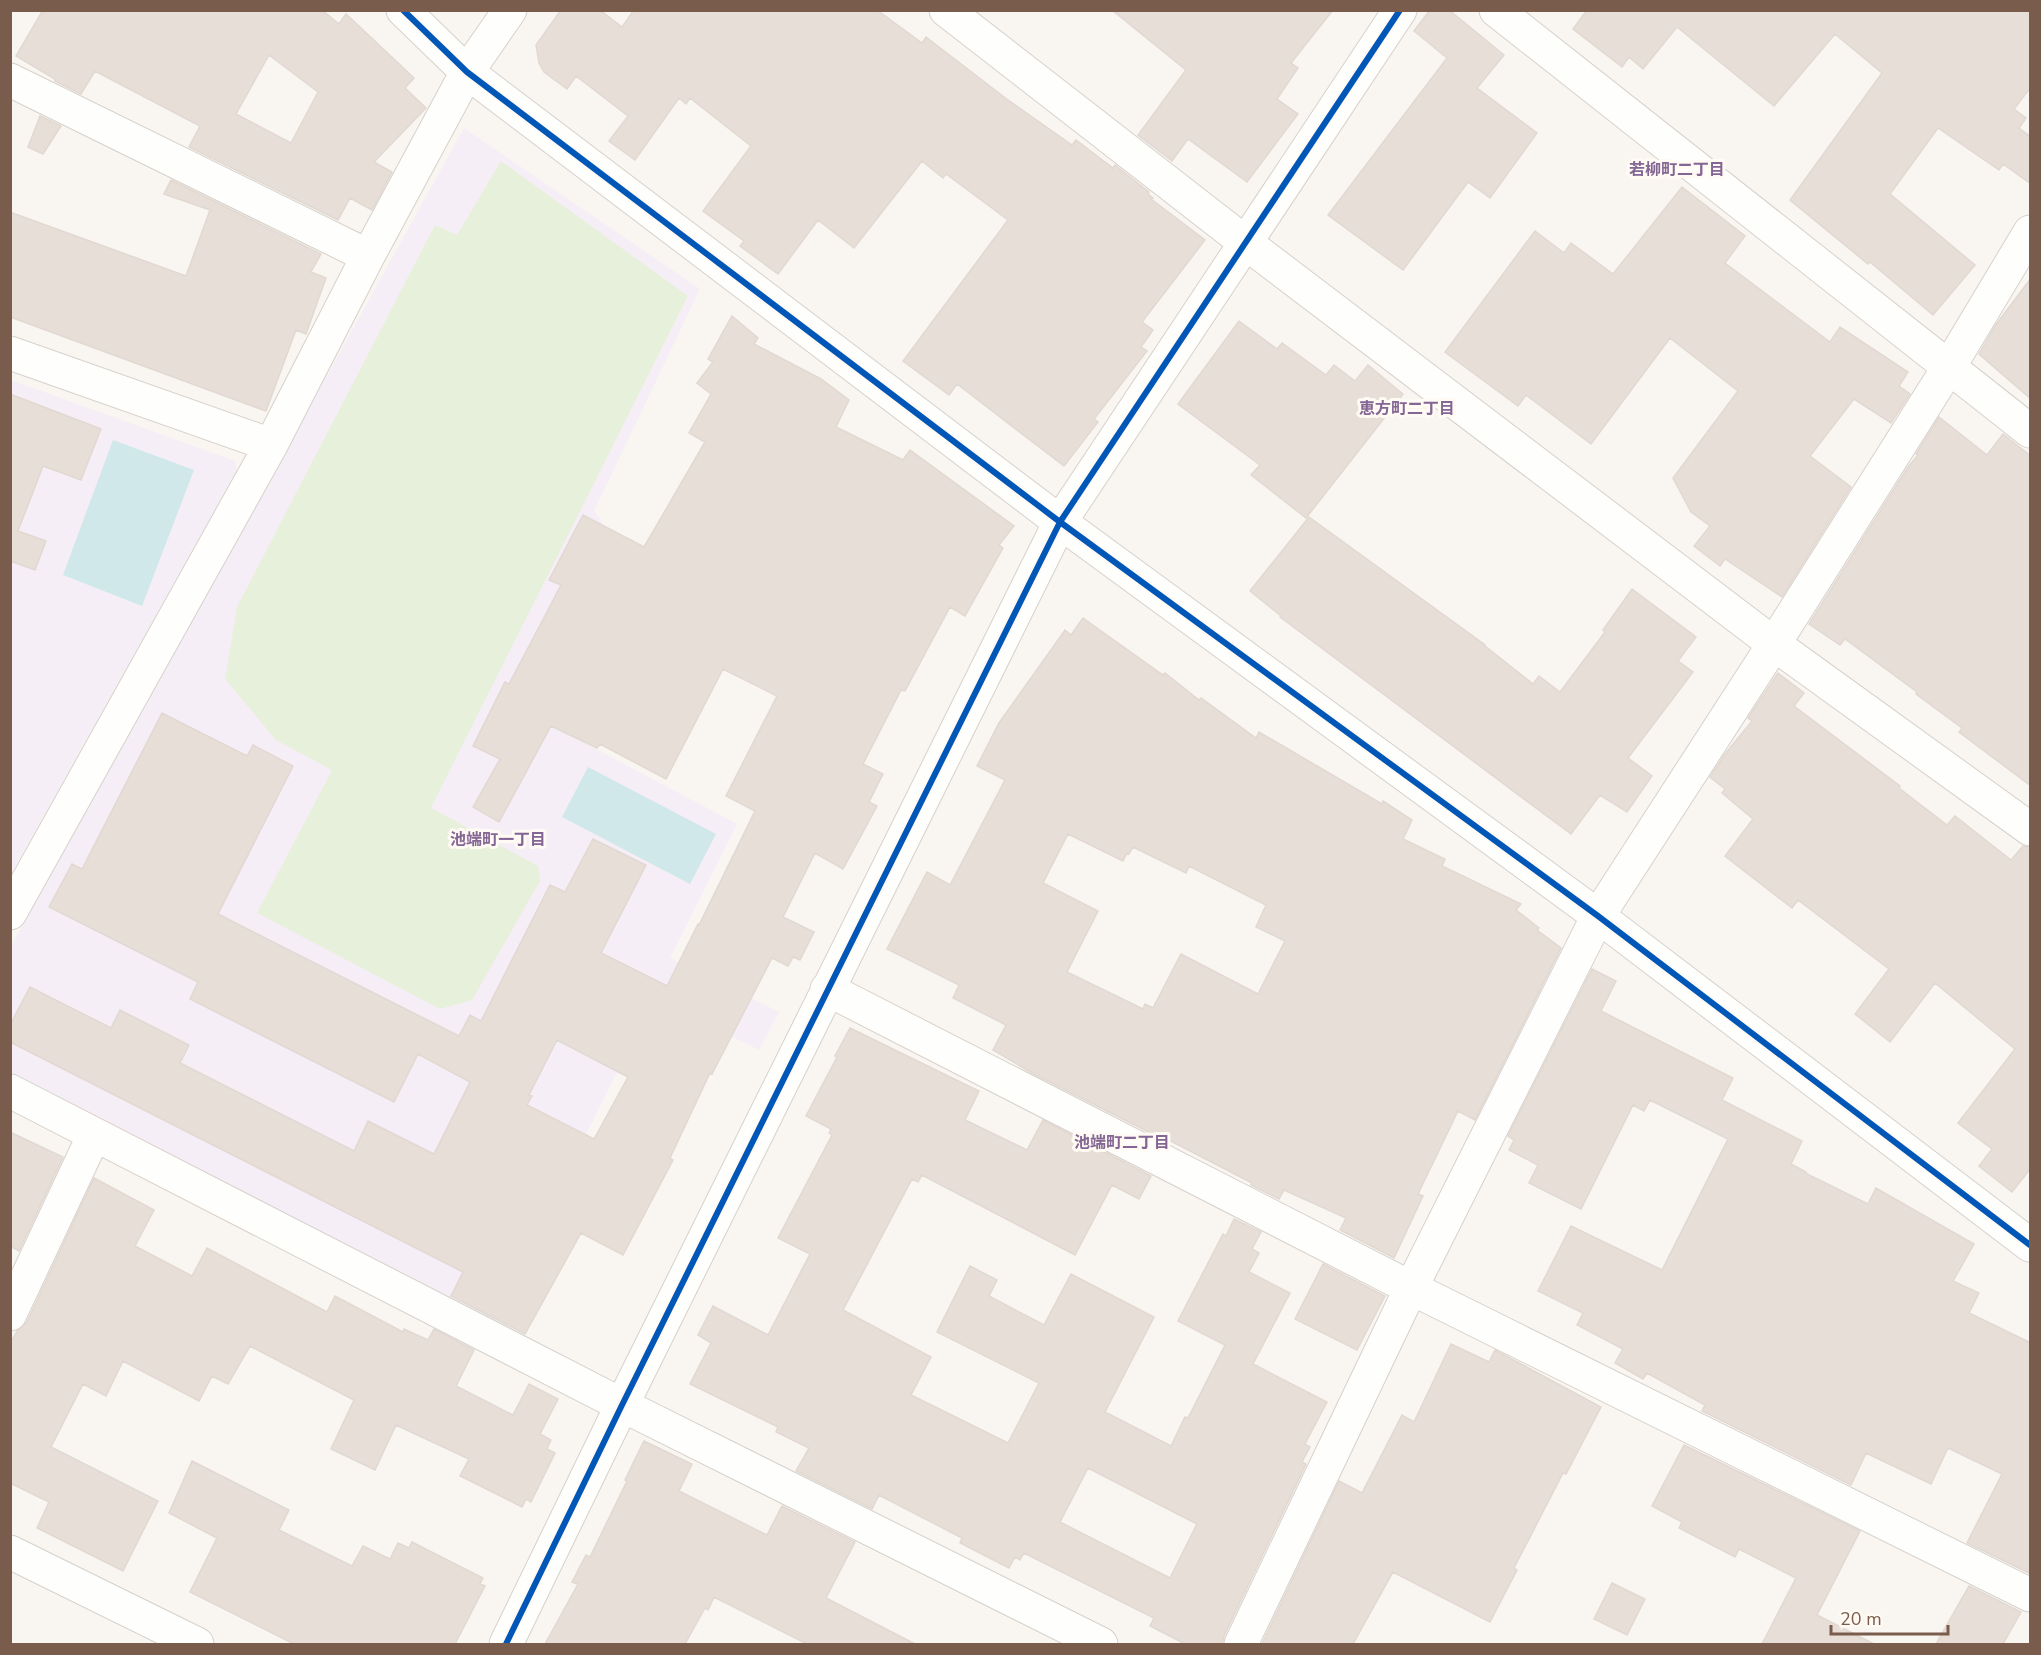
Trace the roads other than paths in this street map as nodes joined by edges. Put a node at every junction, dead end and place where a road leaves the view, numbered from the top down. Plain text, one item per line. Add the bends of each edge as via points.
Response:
1 (403, 10) edge
2 (510, 10) edge
3 (946, 10) edge
4 (1400, 10) edge
5 (1496, 10) edge
6 (467, 72) junction
7 (10, 80) edge
8 (2031, 232) edge
9 (1246, 243) junction
10 (368, 256) junction
11 (10, 353) edge
12 (1949, 367) junction
13 (2031, 431) edge
14 (272, 446) junction
15 (1060, 522) junction
16 (1774, 644) junction
17 (2031, 830) edge
18 (10, 913) edge
19 (1598, 916) junction
20 (827, 989) junction
21 (10, 1091) edge
22 (94, 1135) junction
23 (2031, 1245) edge
24 (1411, 1288) junction
25 (10, 1314) edge
26 (622, 1405) junction
27 (10, 1552) edge
28 (2031, 1595) edge
29 (197, 1644) edge
30 (506, 1644) edge
31 (1101, 1644) edge
32 (1241, 1644) edge

1 - 6 street
2 - 6 street
3 - 9 street
4 - 9 street
5 - 12 street
6 - 10 street
6 - 15 street
7 - 10 street
8 - 12 street
9 - 15 street
9 - 16 street
10 - 14 street
11 - 14 street
12 - 13 street
12 - 16 street
14 - 18 street
15 - 19 street
15 - 20 street
16 - 17 street
16 - 19 street
19 - 23 street
19 - 24 street
20 - 24 street
20 - 26 street
21 - 22 street
22 - 25 street
22 - 26 street
24 - 28 street
24 - 32 street
26 - 30 street
26 - 31 street
27 - 29 street

